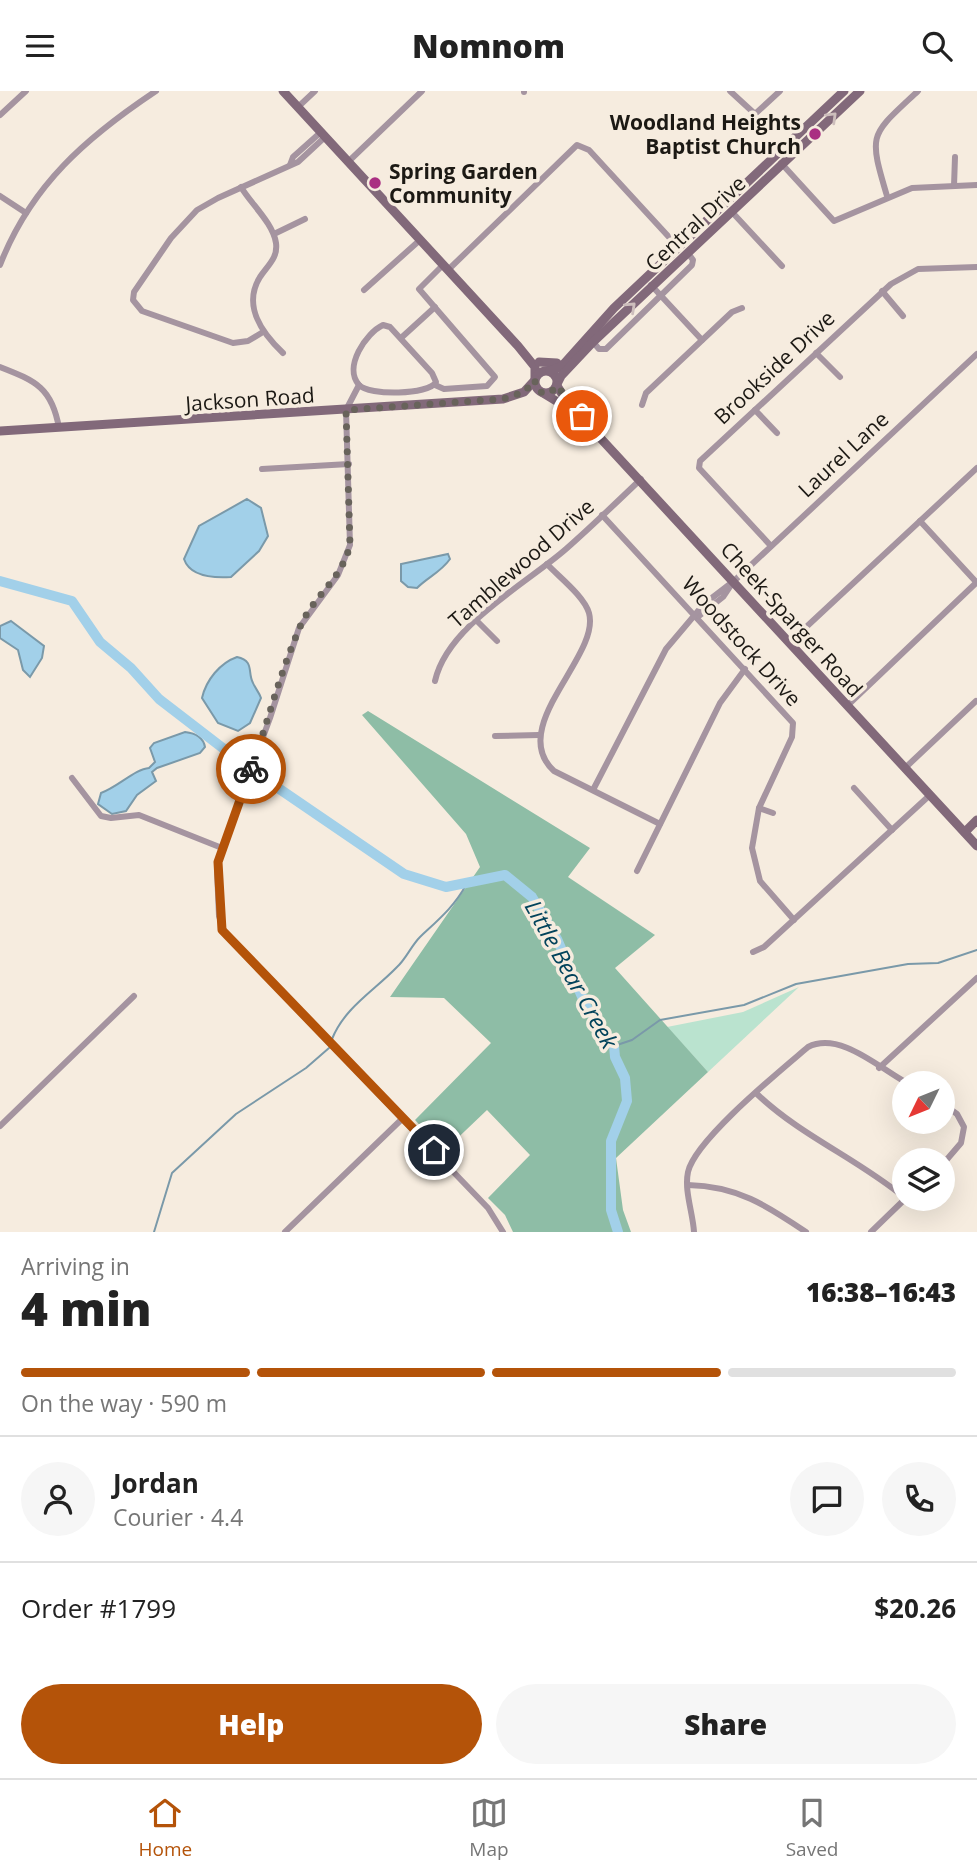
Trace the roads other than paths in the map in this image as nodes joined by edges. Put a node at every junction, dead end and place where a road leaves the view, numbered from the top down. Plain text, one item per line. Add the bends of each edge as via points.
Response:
1 (26, 91) edge
2 (156, 91) edge
3 (283, 91) edge
4 (315, 91) edge
5 (422, 91) edge
6 (730, 91) edge
7 (780, 91) edge
8 (844, 91) edge
9 (860, 91) edge
10 (918, 91) edge
11 (298, 107) junction
12 (0, 115) edge
13 (323, 135) junction
14 (775, 156) junction
15 (956, 157) dead end
16 (348, 162) junction
17 (782, 165) junction
18 (977, 185) edge
19 (954, 186) junction
20 (241, 187) junction
21 (0, 196) edge
22 (887, 196) junction
23 (725, 204) junction
24 (732, 212) junction
25 (26, 213) junction
26 (305, 219) dead end
27 (274, 234) junction
28 (420, 240) junction
29 (678, 248) junction
30 (688, 253) junction
31 (0, 265) edge
32 (782, 266) dead end
33 (977, 267) edge
34 (446, 268) junction
35 (645, 279) junction
36 (652, 286) junction
37 (365, 290) dead end
38 (883, 291) junction
39 (662, 297) junction
40 (435, 307) junction
41 (742, 309) dead end
42 (903, 316) dead end
43 (263, 333) junction
44 (401, 338) junction
45 (702, 340) junction
46 (593, 342) junction
47 (517, 346) junction
48 (574, 349) junction
49 (816, 352) junction
50 (283, 353) dead end
51 (977, 354) edge
52 (540, 362) junction
53 (0, 367) edge
54 (549, 371) junction
55 (840, 377) dead end
56 (535, 379) junction
57 (359, 385) junction
58 (435, 385) junction
59 (557, 385) junction
60 (543, 393) junction
61 (503, 399) junction
62 (642, 405) dead end
63 (346, 410) junction
64 (755, 410) junction
65 (582, 416) junction
66 (58, 428) junction
67 (0, 431) edge
68 (777, 433) dead end
69 (349, 464) junction
70 (977, 468) edge
71 (262, 469) dead end
72 (641, 479) junction
73 (602, 515) junction
74 (920, 521) junction
75 (771, 546) junction
76 (547, 564) junction
77 (734, 581) junction
78 (977, 583) edge
79 (696, 617) junction
80 (477, 621) junction
81 (497, 641) dead end
82 (789, 643) junction
83 (745, 669) junction
84 (435, 681) dead end
85 (976, 701) edge
86 (848, 705) junction
87 (539, 735) junction
88 (495, 736) dead end
89 (905, 768) junction
90 (72, 778) dead end
91 (854, 788) dead end
92 (593, 790) junction
93 (930, 795) junction
94 (759, 808) junction
95 (773, 813) dead end
96 (977, 820) edge
97 (660, 824) junction
98 (892, 830) junction
99 (965, 832) junction
100 (977, 846) edge
101 (222, 848) junction
102 (637, 871) dead end
103 (794, 920) junction
104 (752, 951) dead end
105 (977, 978) edge
106 (134, 996) dead end
107 (878, 1068) junction
108 (892, 1075) edge
109 (757, 1094) junction
110 (956, 1116) edge
111 (403, 1118) junction
112 (0, 1126) edge
113 (955, 1150) edge
114 (688, 1185) junction
115 (892, 1188) edge
116 (892, 1211) edge
117 (285, 1232) edge
118 (503, 1232) edge
119 (694, 1232) edge
120 (806, 1232) edge
121 (871, 1232) edge

1 - 12 street
2 - 25 street via 87,141
3 - 11 main road
4 - 11 street
5 - 16 street
6 - 7 street via 756,113
8 - 14 main road, Central Drive
17 -> 9 main road, Central Drive
10 - 22 street via 882,124 874,139
11 - 13 main road
13 - 16 main road
13 - 20 street via 298,163
14 - 17 street
14 - 23 main road, Central Drive
15 - 19 street
16 - 28 main road
17 - 22 street via 830,220
17 - 24 main road, Central Drive
18 - 19 street
19 - 22 street via 912,188
20 - 27 street
20 - 43 street via 197,210 179,228 133,300 142,311 233,343
21 - 25 street
23 - 24 street
23 - 29 main road, Central Drive
24 - 30 main road, Central Drive
24 - 32 street
25 - 31 street
26 - 27 street
27 - 43 street via 276,253 256,285 253,299
28 - 34 main road
28 - 37 street
29 - 34 street via 581,145 572,148
29 - 35 main road, Central Drive
30 - 36 main road, Central Drive
30 - 39 street via 692,265
33 - 38 street, Brookside Drive via 918,269
34 - 40 street via 419,288
34 - 47 main road
35 - 36 street
35 - 48 main road, Central Drive
36 - 39 street
46 -> 36 main road, Central Drive
38 - 42 street
38 - 49 street, Brookside Drive
39 - 45 street
39 - 46 street via 606,349
40 - 44 street
40 - 58 street via 495,377 487,386 444,389
41 - 45 street via 732,312
43 - 50 street
44 - 57 street via 383,325 365,341 355,366
44 - 58 street via 432,373
45 - 62 street via 646,393
46 - 59 main road, Central Drive
47 - 52 main road
47 - 56 main road via 535,367
48 - 52 main road via 558,363
48 - 54 main road, Central Drive via 562,366
49 - 55 street
49 - 64 street, Brookside Drive
51 - 75 street, Laurel Lane
52 - 54 main road
53 - 66 street via 42,388 52,401
54 - 56 main road
54 - 59 main road
56 - 60 main road
56 - 61 main road, Jackson Road via 524,392
57 - 58 street via 368,391 421,391
57 - 63 street
59 - 60 main road
59 - 65 main road, Cheek-Sparger Road
60 - 61 main road, Jackson Road
60 - 65 main road, Cheek-Sparger Road
61 - 63 main road, Jackson Road
63 - 66 main road, Jackson Road
63 - 69 street
64 - 68 street
64 - 75 street, Brookside Drive via 698,465
65 - 72 main road, Cheek-Sparger Road
66 - 67 main road, Jackson Road
69 - 71 street
69 - 101 street via 347,556 299,628
70 - 74 street
72 - 73 street, Tamblewood Drive
72 - 77 main road, Cheek-Sparger Road
73 - 76 street, Tamblewood Drive
73 - 79 street, Woodstock Drive
74 - 78 street
74 - 82 street
75 - 77 street, Laurel Lane
76 - 80 street, Tamblewood Drive
76 - 87 street via 590,616 586,637
77 - 79 street, Laurel Lane via 704,604
77 - 82 main road, Cheek-Sparger Road
78 - 86 street
79 - 83 street, Woodstock Drive
79 - 92 street, Laurel Lane via 666,649
80 - 81 street
80 - 84 street, Tamblewood Drive via 447,656
82 - 86 main road, Cheek-Sparger Road
83 - 94 street, Woodstock Drive via 793,723 792,737
83 - 97 street via 720,703
85 - 89 street
86 - 89 main road, Cheek-Sparger Road
87 - 88 street
87 - 92 street via 548,765
89 - 93 main road, Cheek-Sparger Road
90 - 101 street via 101,815 139,815
91 - 98 street
92 - 97 street
93 - 98 street
93 - 99 main road, Cheek-Sparger Road
94 - 95 street
94 - 103 street, Woodstock Drive via 752,848 756,871
96 - 99 main road
97 - 102 street
98 - 103 street
99 - 100 main road, Cheek-Sparger Road
101 - 111 street via 217,870 222,930
103 - 104 street via 764,947
105 - 107 street
106 - 112 street
107 - 108 street
107 - 109 street via 838,1044 815,1044
109 - 114 street via 700,1150 691,1164
109 - 115 street via 790,1123
110 - 113 street via 964,1137
111 - 117 street
111 - 118 street via 488,1208
114 - 119 street
114 - 120 street via 737,1191
116 - 121 street

